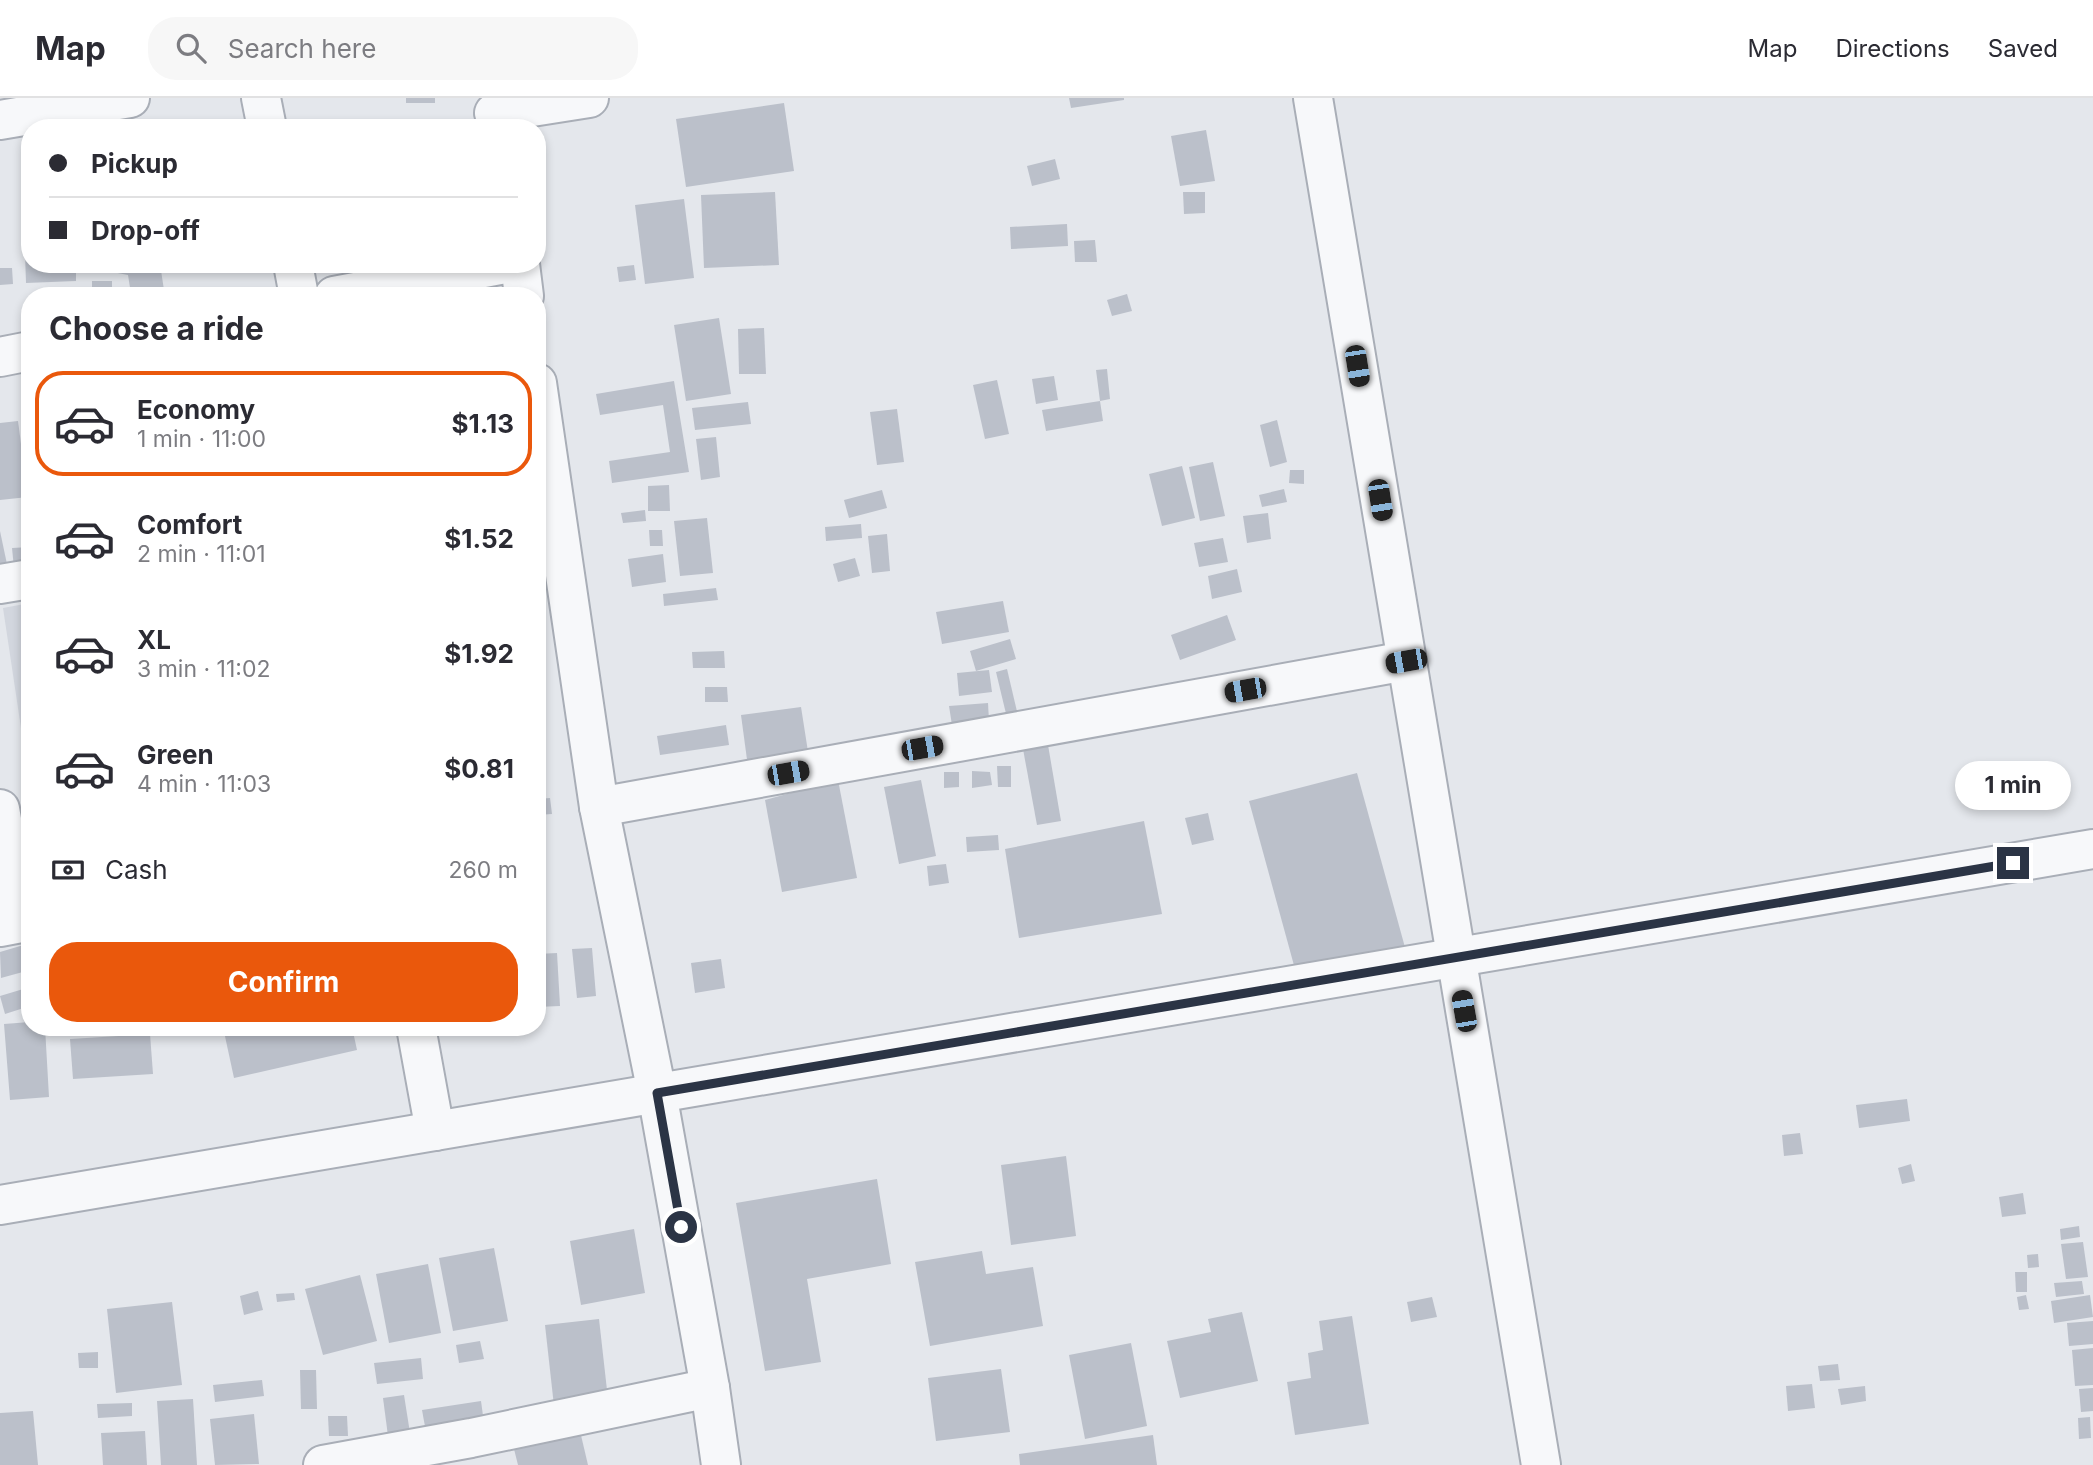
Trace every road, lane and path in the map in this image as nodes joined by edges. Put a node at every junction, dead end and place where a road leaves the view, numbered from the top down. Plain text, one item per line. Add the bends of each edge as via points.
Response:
1 (130, 98) edge
2 (261, 98) edge
3 (589, 98) edge
4 (1313, 98) edge
5 (494, 113) edge
6 (265, 119) edge
7 (0, 120) edge
8 (457, 273) edge
9 (382, 287) edge
10 (21, 353) edge
11 (0, 357) edge
12 (546, 445) edge
13 (21, 580) edge
14 (0, 584) edge
15 (1406, 661) junction
16 (599, 807) junction
17 (0, 809) edge
18 (2093, 849) edge
19 (17, 924) edge
20 (1455, 958) junction
21 (418, 1036) edge
22 (657, 1093) junction
23 (435, 1131) junction
24 (0, 1205) edge
25 (710, 1388) junction
26 (323, 1465) edge
27 (721, 1465) edge
28 (1541, 1465) edge

1 - 7 street
2 - 6 street
3 - 5 street
4 - 15 street
8 - 9 street
10 - 11 street
12 - 16 street
13 - 14 street
15 - 16 street
15 - 20 street
16 - 22 street
17 - 19 street
18 - 20 street
20 - 22 street
20 - 28 street
21 - 23 street
22 - 23 street
22 - 25 street
23 - 24 street
25 - 26 street
25 - 27 street

